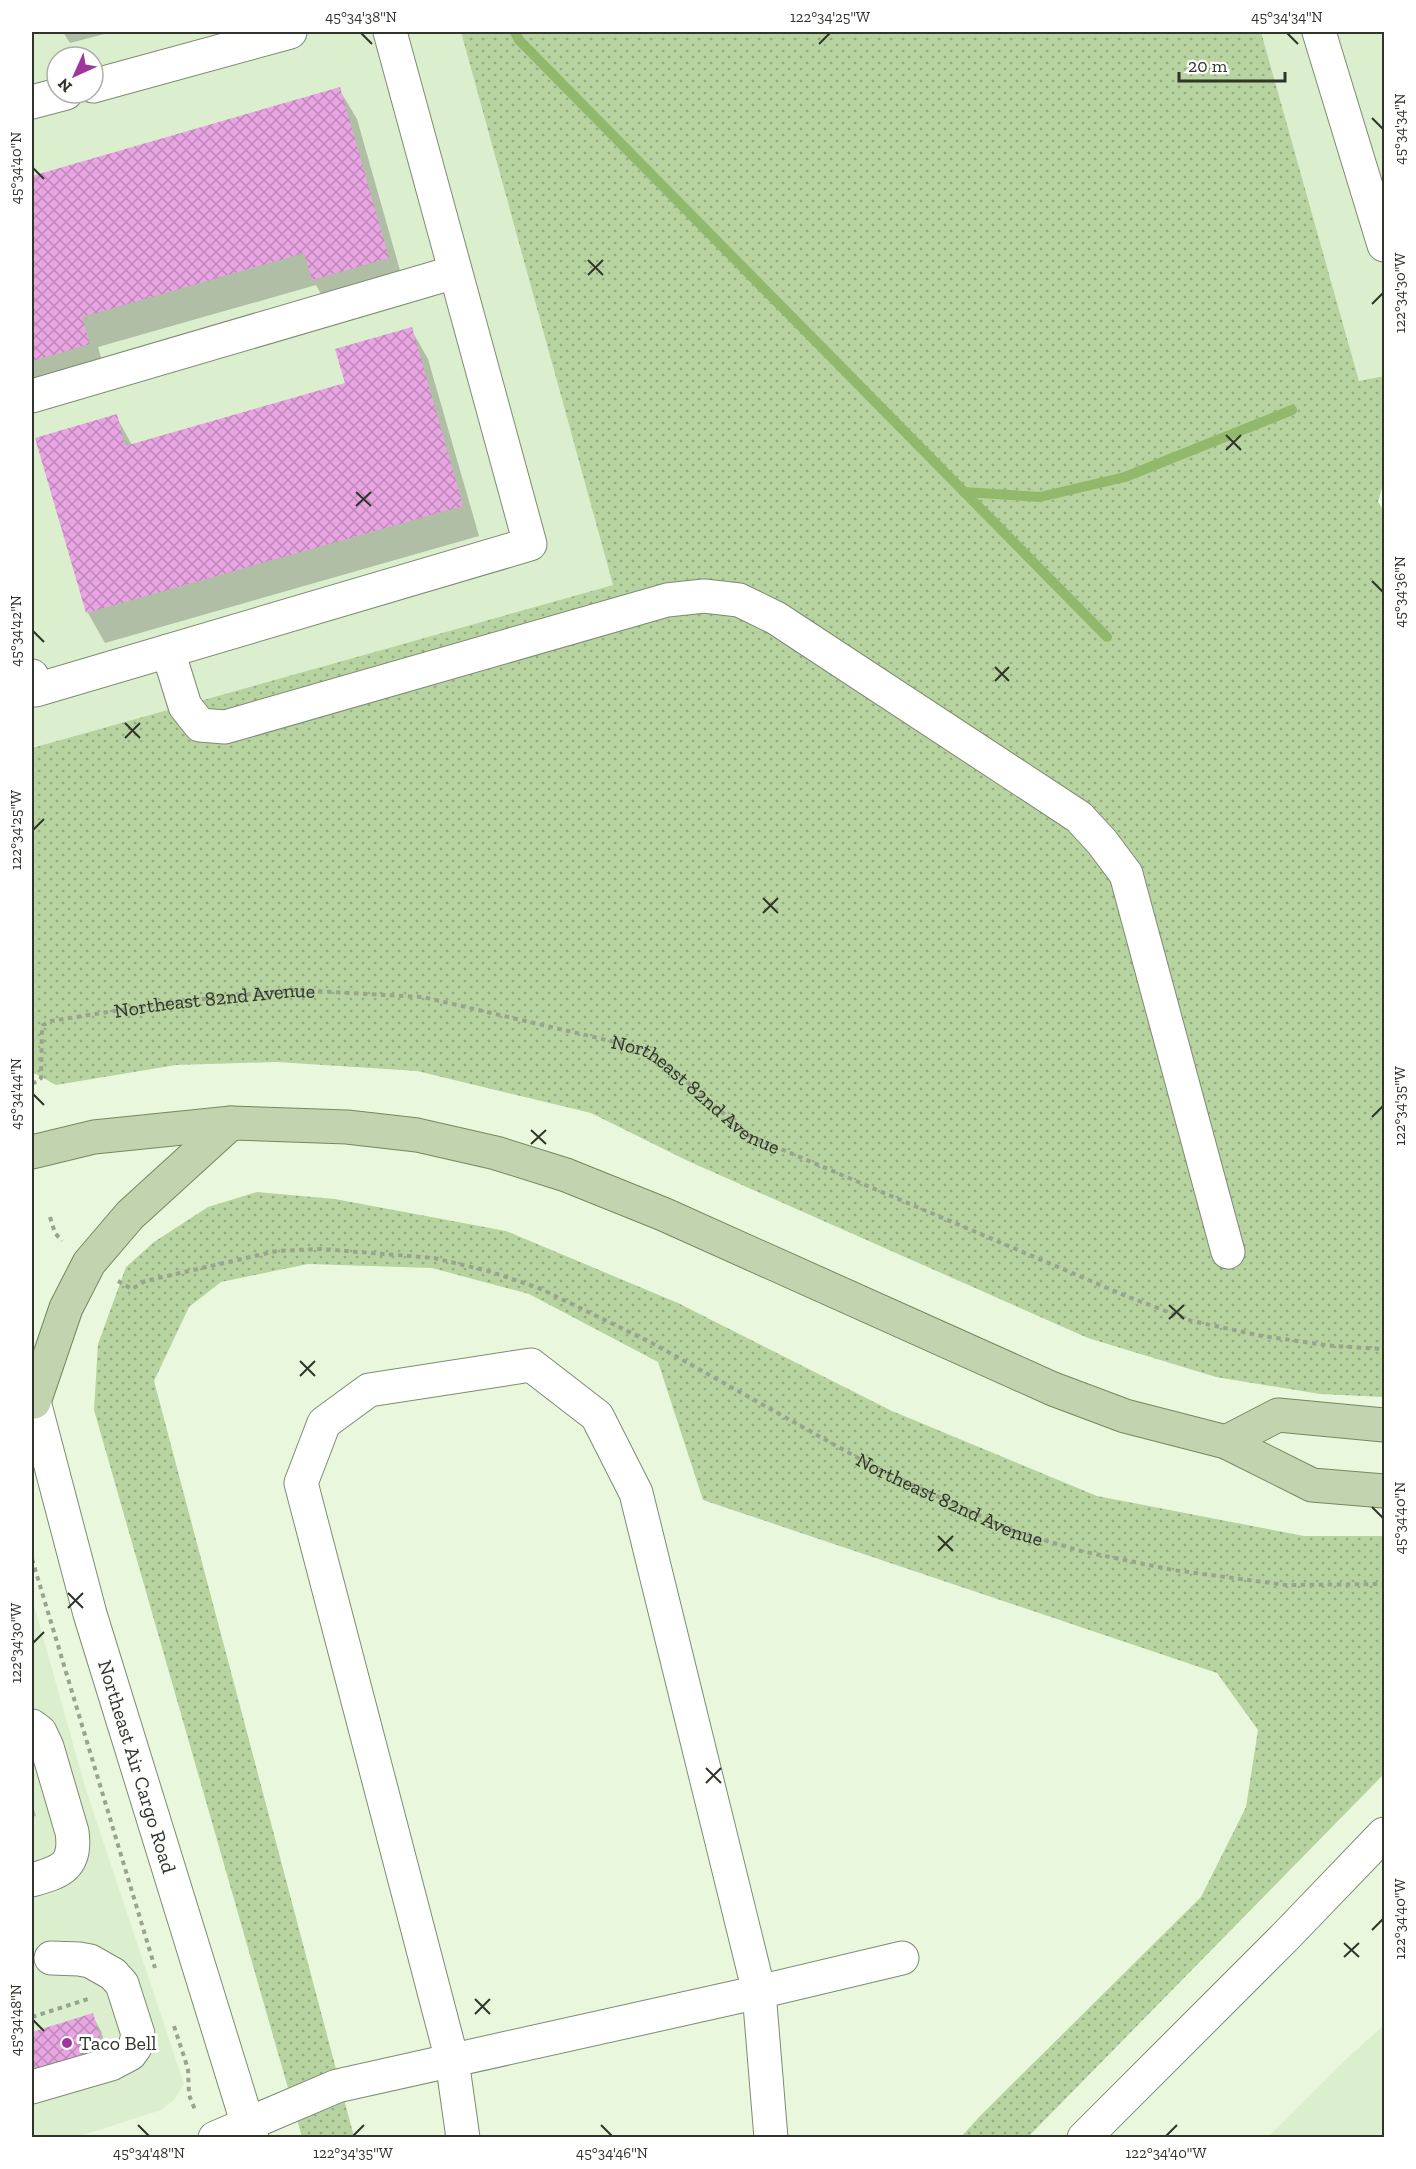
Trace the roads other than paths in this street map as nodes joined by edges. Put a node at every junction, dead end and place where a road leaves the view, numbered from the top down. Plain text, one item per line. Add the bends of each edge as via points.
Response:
1 (290, 32) edge
2 (390, 32) edge
3 (1319, 32) edge
4 (105, 83) edge
5 (1384, 245) edge
6 (455, 272) junction
7 (32, 396) edge
8 (168, 651) junction
9 (32, 676) edge
10 (231, 1123) junction
11 (32, 1152) edge
12 (1228, 1252) dead end
13 (32, 1398) edge
14 (1384, 1425) edge
15 (1226, 1442) junction
16 (1384, 1491) edge
17 (32, 1726) edge
18 (1384, 1834) edge
19 (32, 1880) edge
20 (51, 1958) dead end
21 (902, 1958) dead end
22 (759, 1992) junction
23 (452, 2060) junction
24 (32, 2087) edge
25 (250, 2130) edge
26 (215, 2138) edge
27 (463, 2138) edge
28 (771, 2138) edge
29 (1084, 2138) edge

1 - 4 street
2 - 6 street
3 - 5 street
6 - 7 street
6 - 8 street via 530,544
8 - 9 street via 36,690
8 - 12 street via 185,706 200,725 225,727 667,600 704,596 740,600 776,618 1079,817 1126,874
10 - 11 main road via 94,1137
10 - 13 main road via 130,1215 89,1263 66,1308
10 - 15 main road via 347,1127 417,1135 496,1153 566,1175 663,1214 1053,1389 1125,1416
13 - 25 street, Northeast Air Cargo Road via 96,1635
14 - 15 main road via 1278,1414
15 - 16 main road via 1312,1485
17 - 19 street via 40,1732 47,1747 74,1847 69,1861 58,1873
18 - 29 street
20 - 24 street via 79,1959 113,1974 123,1989 138,2034 130,2055
21 - 22 street
22 - 23 street
22 - 23 street via 636,1493 597,1416 531,1365 369,1390 324,1423 301,1483
22 - 28 street
23 - 25 street via 337,2086
23 - 27 street
25 - 26 street

